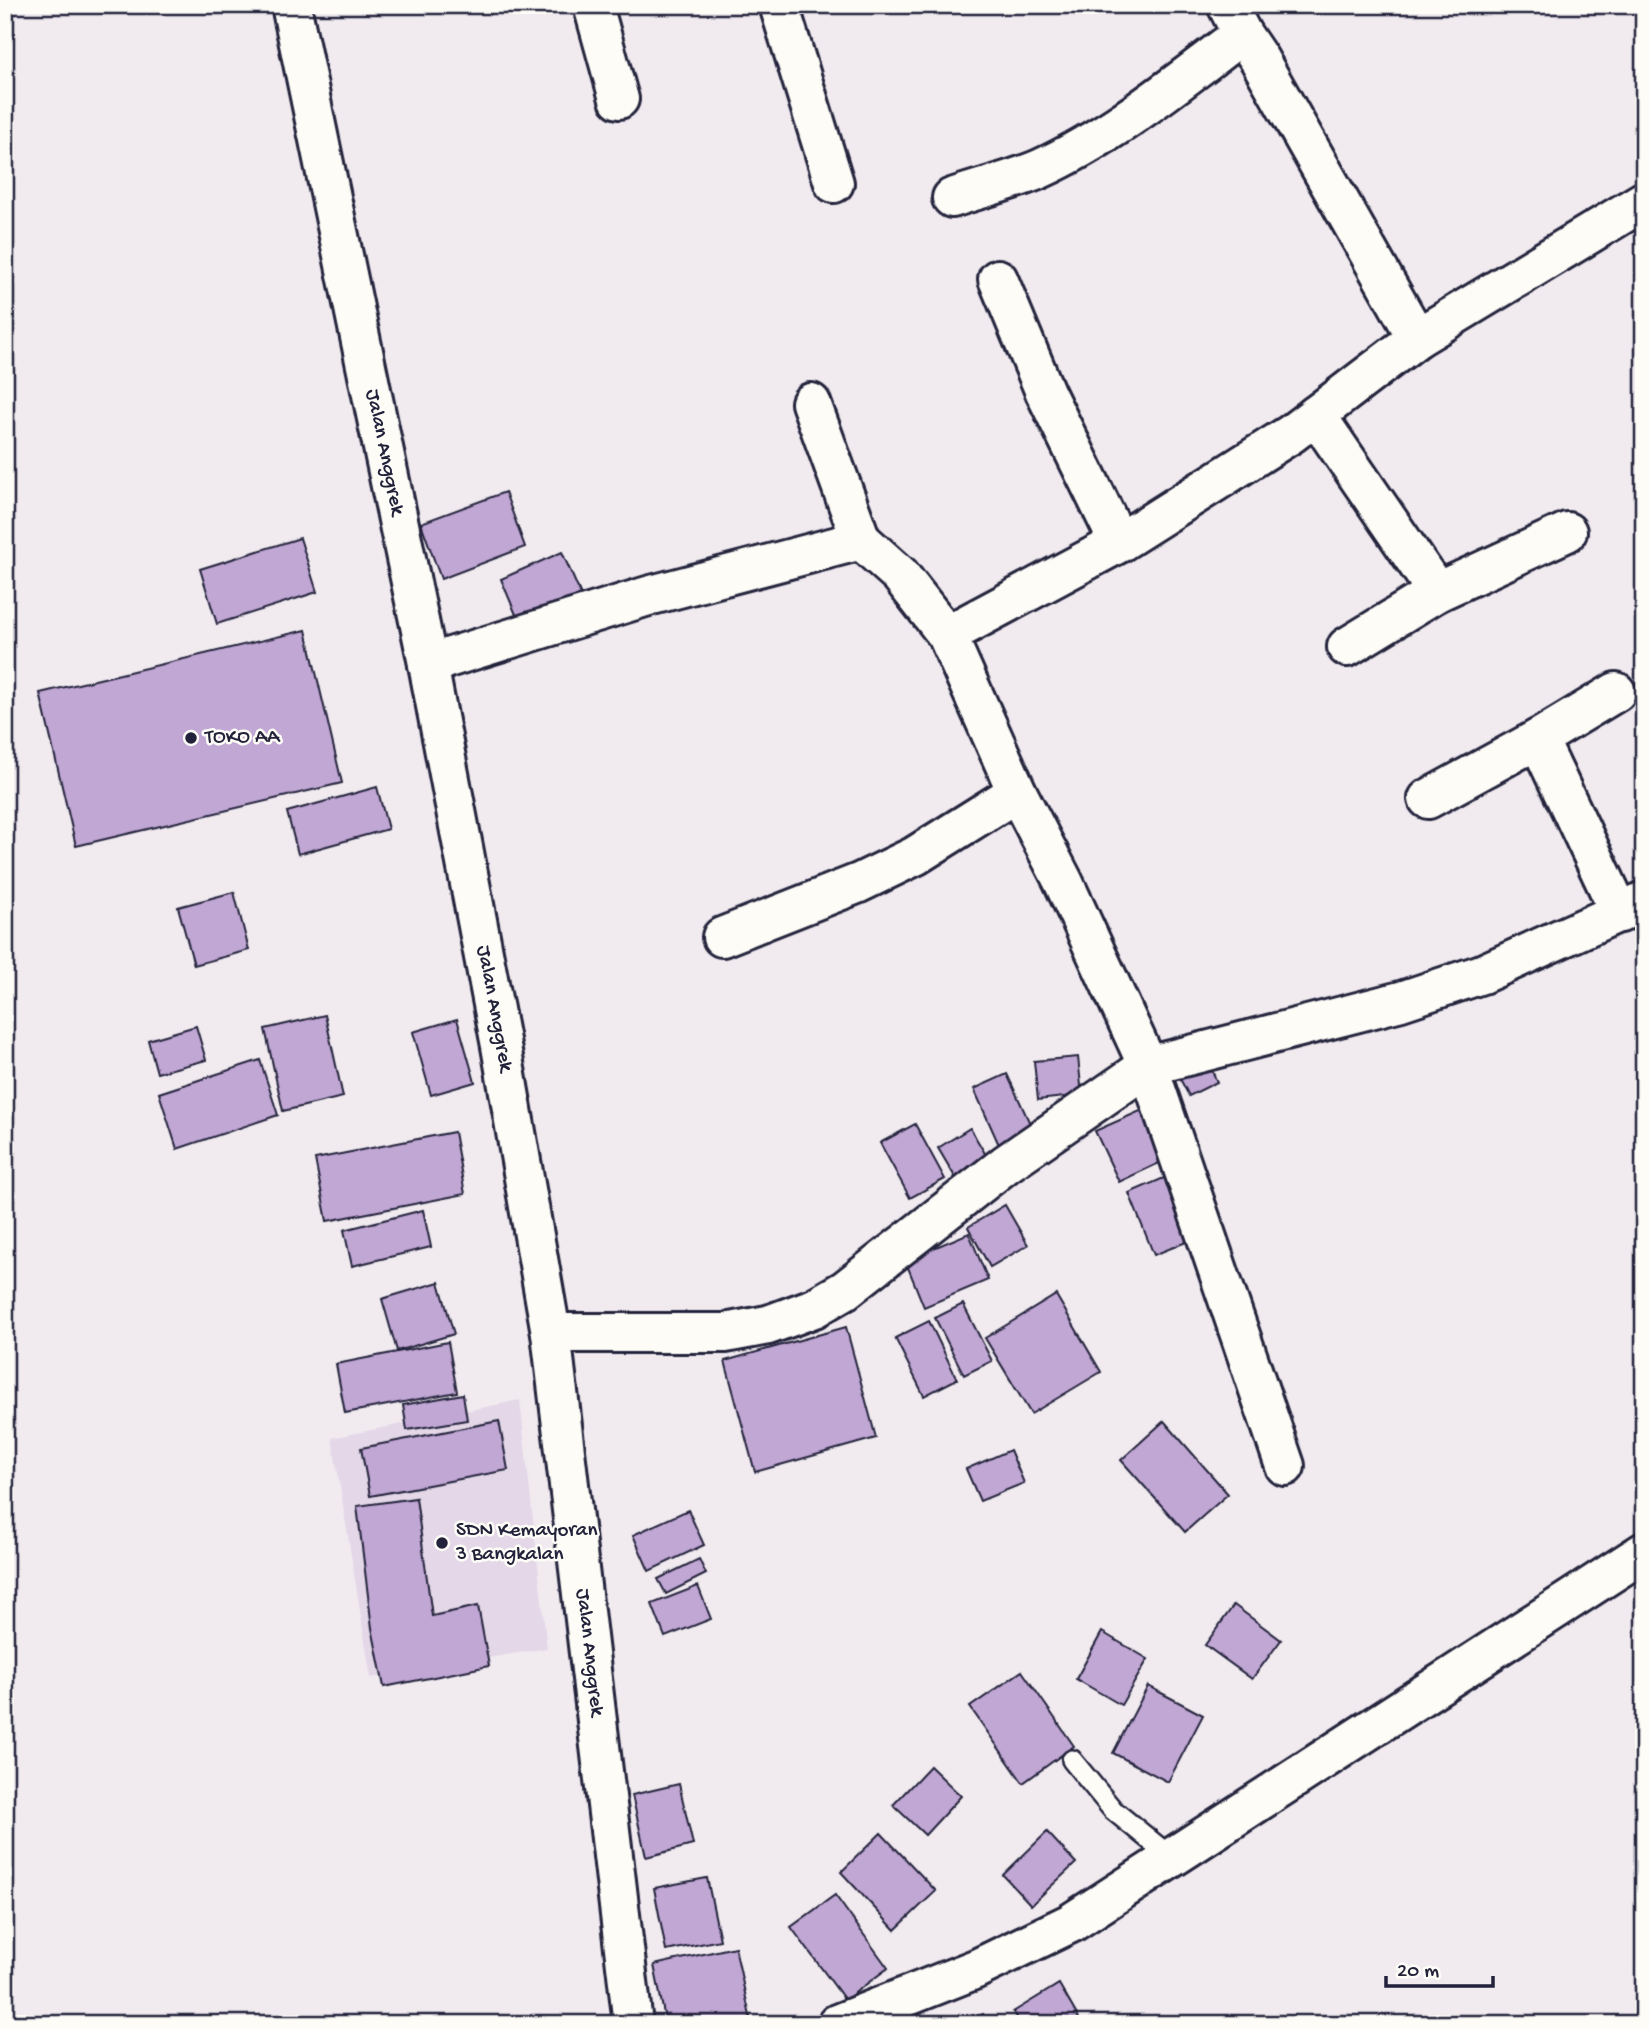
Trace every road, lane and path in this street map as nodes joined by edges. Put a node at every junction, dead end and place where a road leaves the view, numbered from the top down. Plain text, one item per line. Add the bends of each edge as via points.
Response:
1 (593, 5) edge
2 (779, 5) edge
3 (297, 7) edge
4 (1235, 20) edge
5 (620, 99) dead end
6 (834, 183) dead end
7 (952, 198) dead end
8 (1644, 201) edge
9 (998, 279) dead end
10 (1417, 338) junction
11 (811, 404) dead end
12 (1316, 415) junction
13 (1567, 532) dead end
14 (861, 540) junction
15 (1119, 543) junction
16 (1437, 592) junction
17 (947, 635) junction
18 (1347, 647) dead end
19 (428, 664) junction
20 (1616, 692) dead end
21 (1538, 739) junction
22 (1017, 792) junction
23 (1428, 799) dead end
24 (1632, 907) edge
25 (722, 937) dead end
26 (1148, 1066) junction
27 (551, 1333) junction
28 (1285, 1466) dead end
29 (1644, 1552) edge
30 (1072, 1760) dead end
31 (1172, 1858) junction
32 (633, 2024) edge
33 (837, 2024) edge

1 - 5 street
2 - 6 street
3 - 19 street, Jalan Anggrek
4 - 7 street via 1151,102 1097,138 1039,169
4 - 10 street
8 - 10 street
9 - 15 street via 1045,391
10 - 12 street
11 - 14 street
12 - 15 street
12 - 16 street
13 - 16 street
14 - 17 street via 900,575
14 - 19 street via 648,596
15 - 17 street
16 - 18 street
17 - 22 street
19 - 27 street, Jalan Anggrek
20 - 21 street
21 - 23 street
21 - 24 street
22 - 25 street via 915,856
22 - 26 street
24 - 26 street via 1482,974 1401,1001
26 - 27 street via 1061,1124 845,1290 814,1308 768,1325 725,1332
26 - 28 street
27 - 32 street, Jalan Anggrek
29 - 31 street
30 - 31 lane via 1113,1811
31 - 33 street via 1071,1923 1024,1947

